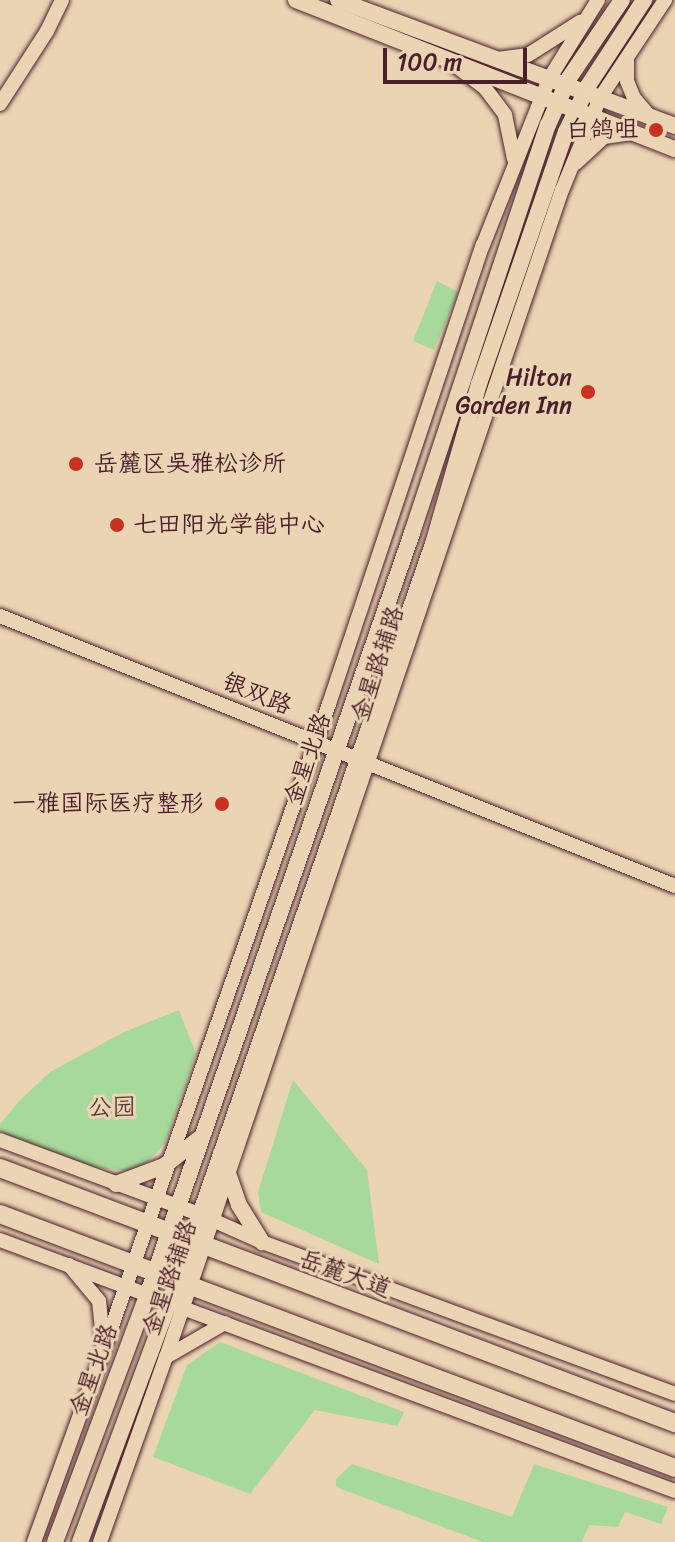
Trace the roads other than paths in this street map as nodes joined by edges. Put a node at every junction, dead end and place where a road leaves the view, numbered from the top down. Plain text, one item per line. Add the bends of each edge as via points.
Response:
1 (62, 0) edge
2 (296, 0) edge
3 (338, 0) edge
4 (598, 0) edge
5 (622, 0) edge
6 (644, 0) edge
7 (665, 0) edge
8 (587, 17) junction
9 (628, 56) junction
10 (498, 59) junction
11 (456, 66) junction
12 (549, 79) junction
13 (566, 85) junction
14 (592, 95) junction
15 (541, 97) junction
16 (0, 104) edge
17 (557, 104) junction
18 (583, 114) junction
19 (649, 117) junction
20 (675, 126) edge
21 (633, 133) junction
22 (675, 149) edge
23 (514, 161) junction
24 (570, 169) junction
25 (0, 616) edge
26 (316, 741) junction
27 (337, 750) junction
28 (364, 760) junction
29 (675, 886) edge
30 (201, 1137) junction
31 (0, 1140) edge
32 (221, 1153) junction
33 (169, 1162) junction
34 (0, 1168) edge
35 (228, 1173) junction
36 (116, 1184) junction
37 (156, 1199) junction
38 (177, 1207) junction
39 (0, 1214) edge
40 (206, 1217) junction
41 (147, 1223) junction
42 (169, 1231) junction
43 (0, 1240) edge
44 (262, 1242) junction
45 (197, 1245) junction
46 (69, 1264) junction
47 (134, 1264) junction
48 (155, 1272) junction
49 (184, 1284) junction
50 (126, 1285) junction
51 (148, 1293) junction
52 (177, 1304) junction
53 (225, 1323) junction
54 (104, 1349) junction
55 (166, 1357) junction
56 (675, 1394) edge
57 (675, 1423) edge
58 (675, 1468) edge
59 (675, 1491) edge
60 (34, 1542) edge
61 (55, 1542) edge
62 (80, 1542) edge
63 (100, 1542) edge

1 - 16 street
2 - 11 main road
3 - 10 main road
4 - 8 street, 金星路辅路
5 - 13 main road, 金星北路
6 - 14 main road, 金星北路
7 - 9 street
8 - 10 street via 528,55
8 - 12 street, 金星路辅路
9 - 14 street
9 - 19 street via 627,81
10 - 12 main road
11 - 15 main road
11 - 23 street via 485,88 505,115
12 - 13 main road
12 - 15 street, 金星路辅路
13 - 14 main road
13 - 17 main road, 金星北路
14 - 18 main road, 金星北路
14 - 19 main road
15 - 17 main road
15 - 23 street, 金星路辅路
17 - 18 main road
17 - 27 main road, 金星北路
18 - 21 main road
18 - 24 street, 金星路辅路
18 - 28 main road, 金星北路 via 479,384
19 - 20 main road
21 - 22 main road
21 - 24 street via 604,137
23 - 26 street, 金星路辅路
24 - 28 street, 金星路辅路
25 - 26 street, 银双路
26 - 27 street, 银双路
26 - 33 street, 金星路辅路
27 - 28 street, 银双路
27 - 30 main road, 金星北路
28 - 29 street, 银双路
28 - 32 main road, 金星北路
28 - 35 street, 金星路辅路
30 - 33 main road
30 - 38 main road, 金星北路
31 - 36 street
32 - 35 main road
32 - 40 main road, 金星北路
33 - 36 main road
33 - 37 street, 金星路辅路
34 - 41 highway, 岳麓大道
35 - 40 street, 金星路辅路
35 - 44 main road via 239,1205
36 - 37 street
37 - 38 street
37 - 41 street, 金星路辅路
38 - 40 street
38 - 42 main road, 金星北路
39 - 47 highway
40 - 44 street
40 - 45 main road, 金星北路
41 - 42 highway, 岳麓大道
41 - 47 street, 金星路辅路
42 - 45 highway, 岳麓大道
42 - 48 main road, 金星北路
43 - 46 street
44 - 56 street
45 - 49 main road, 金星北路
45 - 57 highway, 岳麓大道
46 - 50 street
46 - 54 street via 99,1301
47 - 48 highway
47 - 50 street, 金星路辅路
48 - 49 highway
48 - 51 main road, 金星北路
49 - 52 main road, 金星北路
49 - 58 highway
50 - 51 street
50 - 54 street, 金星路辅路
51 - 52 street
51 - 61 main road, 金星北路
52 - 53 street
52 - 55 street, 金星路辅路
52 - 62 main road, 金星北路
53 - 55 street
53 - 59 street
54 - 60 street, 金星路辅路
55 - 63 street, 金星路辅路

